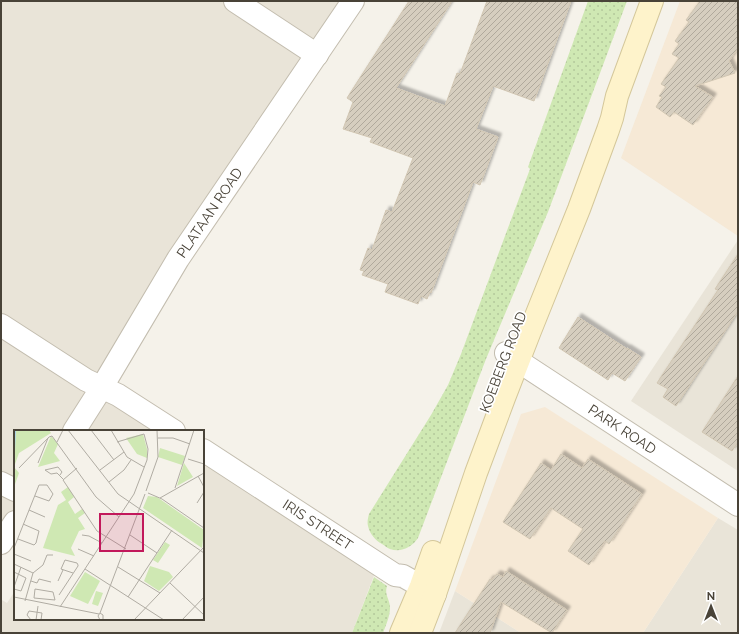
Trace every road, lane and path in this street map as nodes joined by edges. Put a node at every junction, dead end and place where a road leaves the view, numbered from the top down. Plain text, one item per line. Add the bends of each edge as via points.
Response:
1 (235, 1) edge
2 (354, 1) edge
3 (652, 1) edge
4 (317, 55) junction
5 (1, 324) edge
6 (512, 357) junction
7 (102, 387) junction
8 (75, 430) edge
9 (172, 430) edge
10 (204, 451) edge
11 (1, 483) edge
12 (14, 490) edge
13 (738, 505) edge
14 (14, 524) edge
15 (1, 543) edge
16 (428, 590) junction
17 (401, 633) edge
18 (420, 633) edge

1 - 4 street
2 - 4 street, PLATAAN ROAD
3 - 6 main road, KOEBERG ROAD via 617,96 594,138
4 - 7 street, PLATAAN ROAD via 178,259
5 - 7 street via 86,380
6 - 13 street, PARK ROAD
6 - 16 main road, KOEBERG ROAD via 476,473
7 - 8 street, PLATAAN ROAD
7 - 9 street
10 - 16 street, IRIS STREET via 395,575
11 - 12 street
14 - 15 street
16 - 17 main road, KOEBERG ROAD
16 - 18 main road, KOEBERG ROAD

